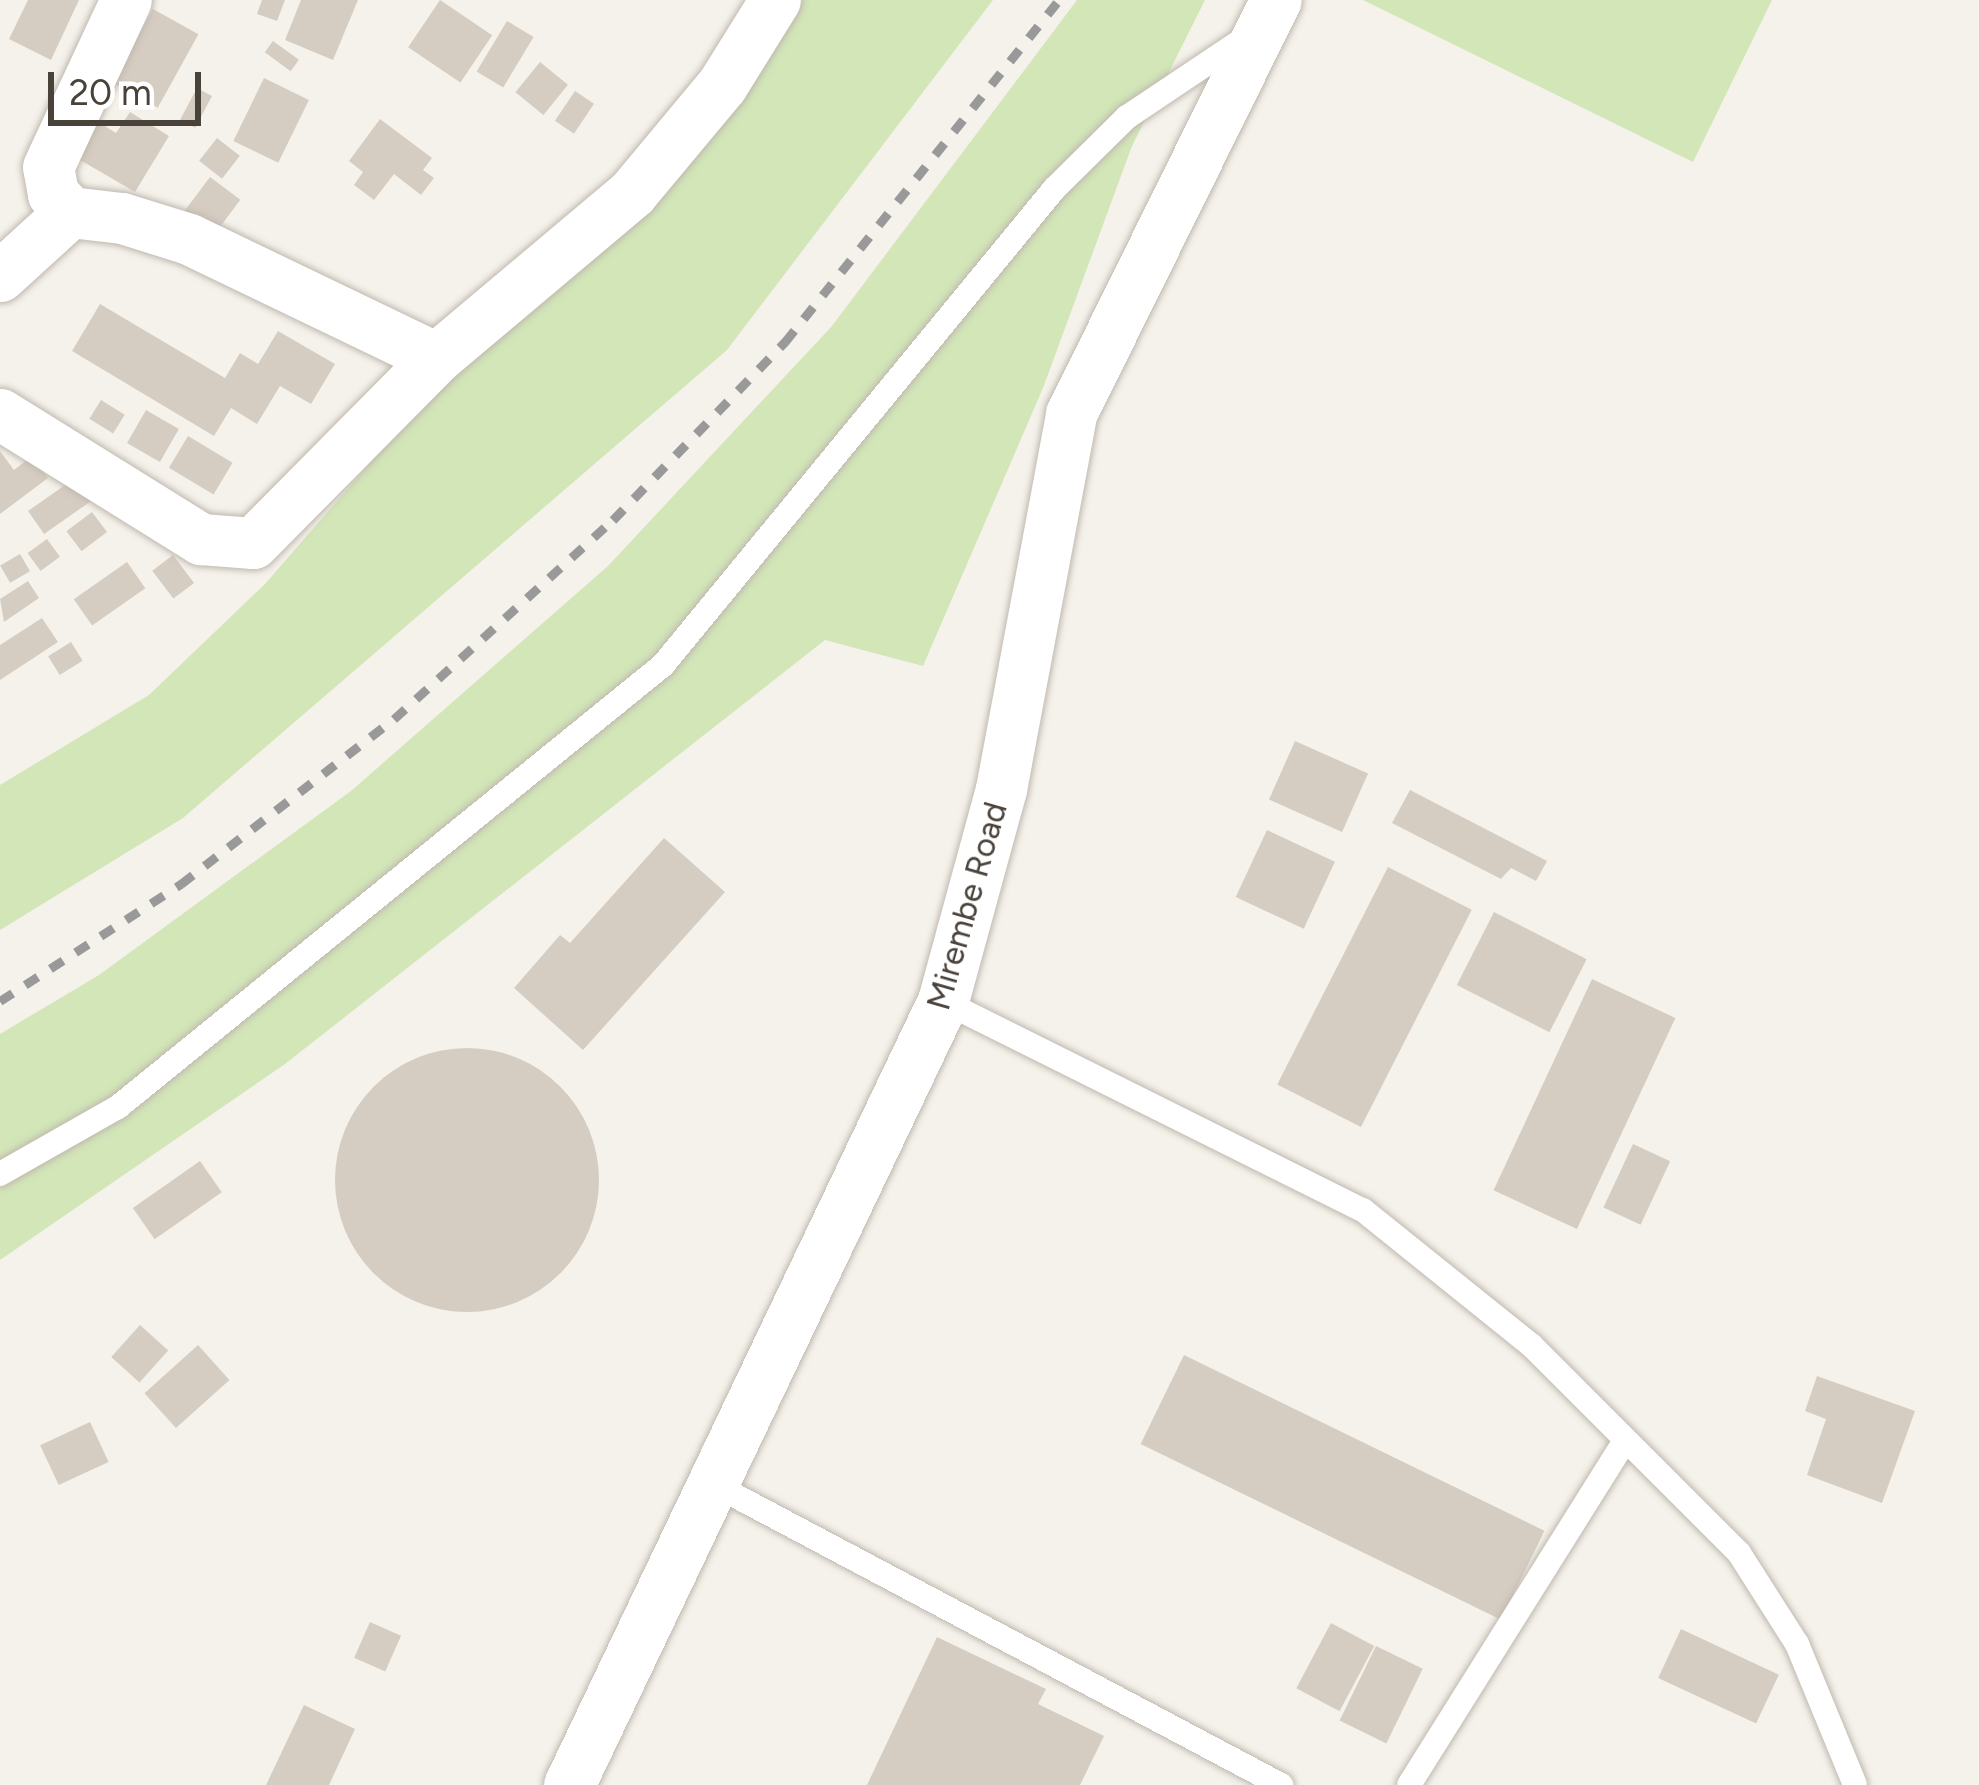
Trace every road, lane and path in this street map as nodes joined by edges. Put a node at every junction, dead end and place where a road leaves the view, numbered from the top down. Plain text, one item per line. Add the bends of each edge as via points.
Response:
1 (126, 0) edge
2 (775, 0) edge
3 (1269, 14) edge
4 (70, 212) junction
5 (0, 276) edge
6 (436, 358) junction
7 (0, 414) edge
8 (943, 1001) junction
9 (0, 1174) edge
10 (1624, 1442) junction
11 (715, 1485) junction
12 (569, 1785) edge
13 (1281, 1785) edge
14 (1409, 1785) edge
15 (1855, 1785) edge

1 - 4 street via 48,167 53,194
2 - 6 street via 722,86 632,193
3 - 8 street, Mirembe Road via 1071,414 1001,789
3 - 9 lane via 1127,117 1055,188 664,665 118,1107
4 - 5 street
4 - 6 street via 189,239
6 - 7 street via 269,532 238,546 201,538
8 - 10 lane via 1363,1210 1531,1345
8 - 11 street, Mirembe Road
10 - 14 lane
10 - 15 lane via 1739,1552 1797,1644
11 - 12 street, Mirembe Road
11 - 13 lane

